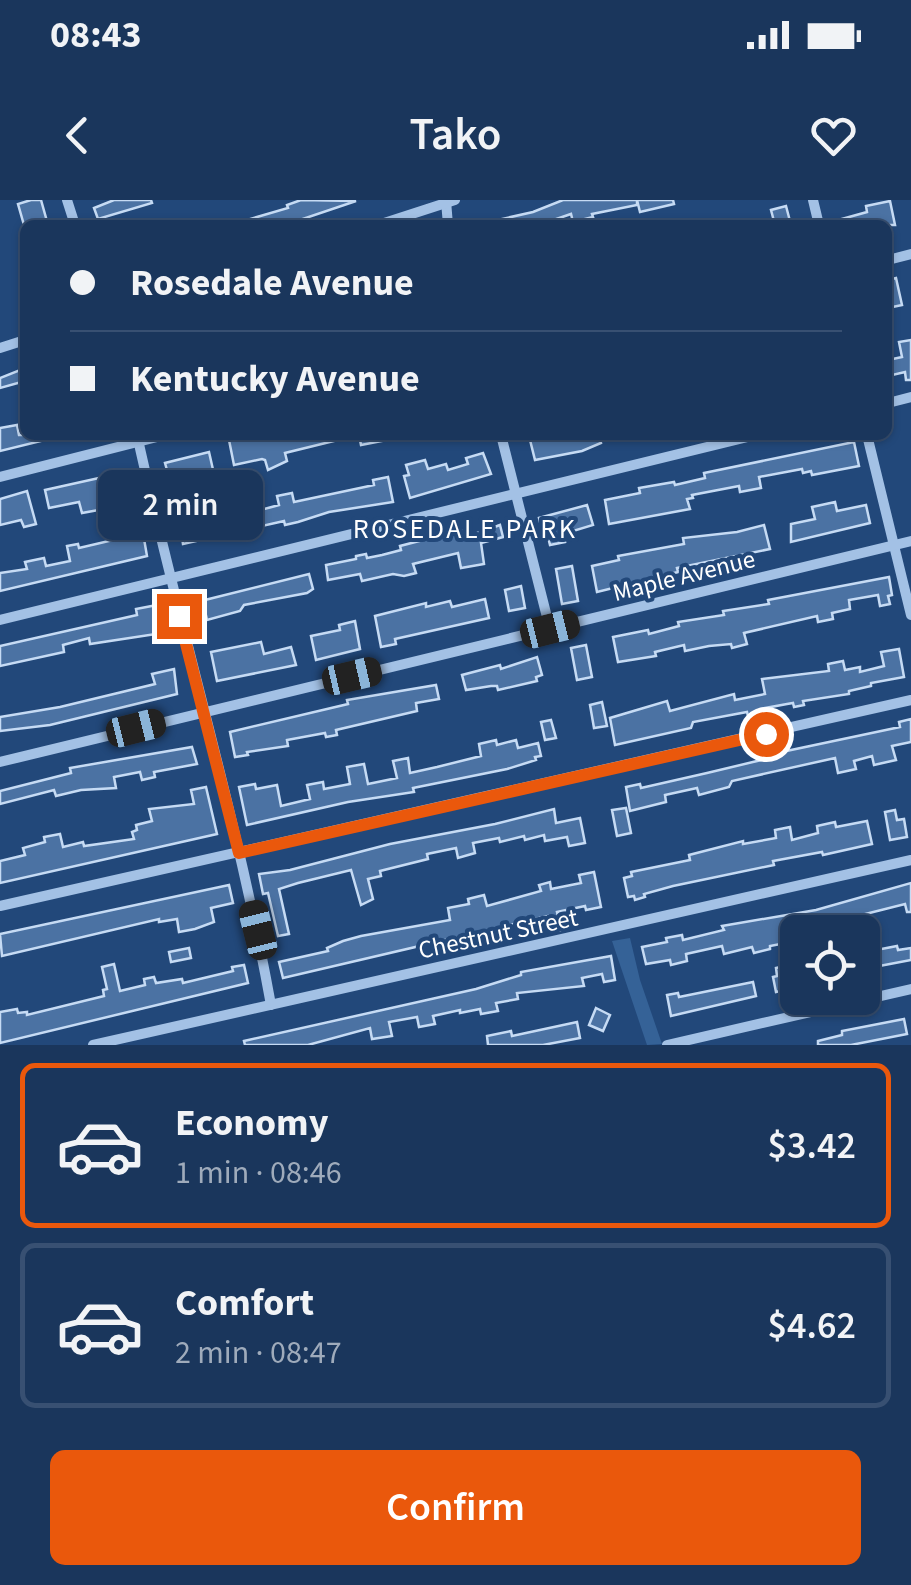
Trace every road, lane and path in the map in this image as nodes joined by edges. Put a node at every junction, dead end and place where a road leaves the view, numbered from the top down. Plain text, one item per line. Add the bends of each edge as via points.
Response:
1 (449, 201) edge
2 (393, 220) edge
3 (130, 440) edge
4 (137, 440) edge
5 (501, 440) edge
6 (736, 440) edge
7 (868, 440) edge
8 (0, 477) edge
9 (515, 494) junction
10 (911, 540) edge
11 (894, 544) junction
12 (169, 577) junction
13 (911, 615) edge
14 (0, 620) edge
15 (550, 629) junction
16 (911, 700) edge
17 (204, 711) junction
18 (0, 762) edge
19 (239, 853) junction
20 (911, 860) edge
21 (0, 906) edge
22 (911, 989) edge
23 (271, 1005) junction
24 (93, 1045) edge
25 (666, 1045) edge

1 - 2 street
3 - 8 street
4 - 12 street
5 - 9 street
6 - 9 street
7 - 11 street
9 - 12 street
9 - 15 street
10 - 11 street, Maple Avenue
11 - 13 street
11 - 15 street, Maple Avenue
12 - 14 street
12 - 17 street
15 - 17 street, Maple Avenue
16 - 19 street
17 - 18 street, Maple Avenue
17 - 19 street
19 - 21 street
19 - 23 street
20 - 23 street, Chestnut Street
22 - 25 street
23 - 24 street, Chestnut Street

